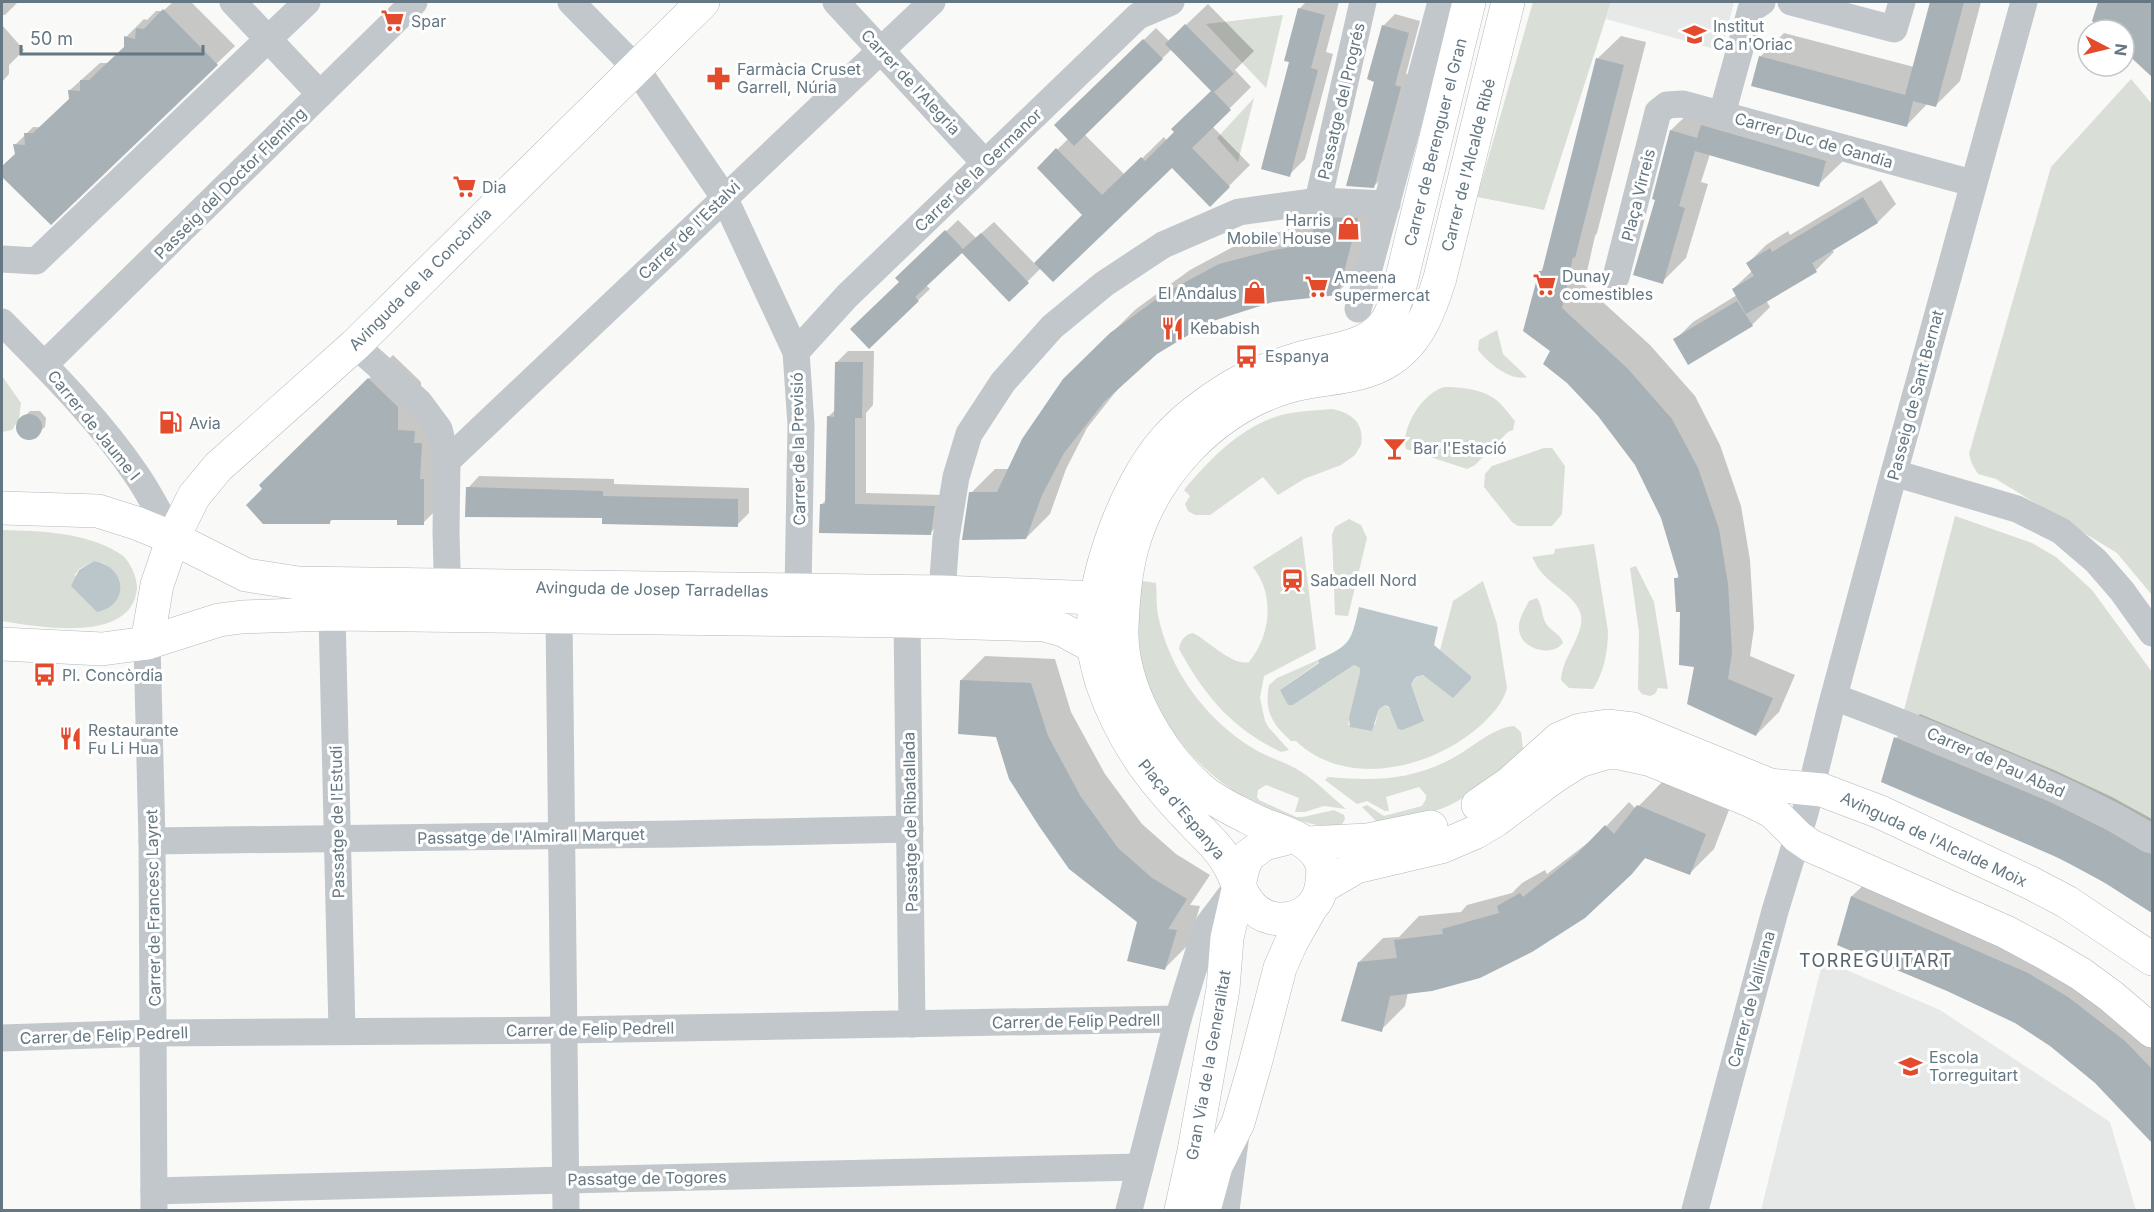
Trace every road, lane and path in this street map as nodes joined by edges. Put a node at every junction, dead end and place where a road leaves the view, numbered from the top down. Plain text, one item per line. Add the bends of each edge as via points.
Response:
1 (233, 2) edge
2 (307, 2) edge
3 (414, 2) edge
4 (571, 2) edge
5 (703, 2) edge
6 (836, 2) edge
7 (932, 2) edge
8 (1171, 2) edge
9 (1363, 2) edge
10 (1441, 2) edge
11 (1469, 2) edge
12 (1762, 2) edge
13 (1791, 2) edge
14 (1902, 2) edge
15 (2024, 2) edge
16 (1508, 5) edge
17 (269, 39) junction
18 (881, 50) junction
19 (635, 67) junction
20 (320, 94) junction
21 (1658, 112) joint
22 (1722, 114) junction
23 (985, 163) junction
24 (1972, 183) junction
25 (724, 197) junction
26 (1318, 201) junction
27 (1387, 204) junction
28 (2, 259) edge
29 (1616, 277) dead end
30 (1358, 309) dead end
31 (2, 322) edge
32 (354, 345) junction
33 (796, 352) junction
34 (45, 364) junction
35 (447, 461) junction
36 (1894, 473) junction
37 (2, 508) edge
38 (173, 538) junction
39 (942, 592) junction
40 (1097, 598) junction
41 (448, 601) junction
42 (802, 605) junction
43 (332, 614) junction
44 (559, 617) junction
45 (908, 621) junction
46 (2152, 633) edge
47 (1108, 640) junction
48 (147, 643) junction
49 (2, 644) edge
50 (1834, 698) junction
51 (1812, 789) junction
52 (1228, 807) joint
53 (910, 829) junction
54 (562, 836) junction
55 (1798, 837) junction
56 (2152, 838) edge
57 (338, 839) junction
58 (1299, 840) junction
59 (152, 841) junction
60 (1239, 885) junction
61 (1315, 899) junction
62 (2152, 959) edge
63 (1178, 1019) junction
64 (912, 1024) junction
65 (564, 1030) junction
66 (342, 1031) junction
67 (2152, 1031) edge
68 (154, 1033) junction
69 (2, 1038) edge
70 (1201, 1111) junction
71 (1238, 1123) junction
72 (1140, 1167) junction
73 (566, 1180) junction
74 (154, 1201) edge
75 (566, 1210) edge
76 (1130, 1210) edge
77 (1167, 1210) edge
78 (1181, 1210) edge
79 (1204, 1210) edge
80 (1226, 1210) edge
81 (1695, 1210) edge

1 - 17 street
2 - 17 street
3 - 20 street, Passeig del Doctor Fleming
4 - 19 street, Carrer de la Previsió
5 - 19 main road, Avinguda de la Concòrdia
6 - 18 street, Carrer de l'Alegria
7 - 18 street, Carrer de l'Estalvi
8 - 23 street, Carrer de la Germanor via 1138,16
9 - 26 street, Passatge del Progrés
10 - 27 street
11 - 40 main road, Carrer de Berenguer el Gran via 1393,310 1383,326 1368,338 1269,369 1235,384 1186,419 1162,442 1131,493 1102,571
12 - 22 street via 1751,9
13 - 14 street via 1894,29
15 - 24 street, Passeig de Sant Bernat
16 - 47 main road, Carrer de l'Alcalde Ribé via 1440,278 1420,329 1411,343 1379,366 1262,396 1202,435 1182,455 1149,504 1132,545
17 - 20 street
17 - 28 street via 36,261
18 - 23 street, Carrer de l'Alegria
18 - 25 street, Carrer de l'Estalvi
19 - 25 street, Carrer de la Previsió
19 - 32 main road, Avinguda de la Concòrdia
20 - 34 street, Passeig del Doctor Fleming
21 - 22 street, Carrer Duc de Gandia via 1667,105 1683,104
21 - 29 street, Plaça Virreis
22 - 24 street, Carrer Duc de Gandia
23 - 33 street, Carrer de la Germanor via 847,296
24 - 36 street, Passeig de Sant Bernat
25 - 33 street, Carrer de la Previsió
25 - 35 street, Carrer de l'Estalvi
26 - 27 street
26 - 39 street via 1239,212 1164,245 1104,284 1052,327 1003,382 969,434 956,477
27 - 30 street
31 - 34 street, Carrer de Jaume I
32 - 35 street via 418,402 439,429
32 - 38 main road, Avinguda de la Concòrdia via 218,467 194,496
33 - 42 street, Carrer de la Previsió via 801,425
34 - 38 street, Carrer de Jaume I via 137,475
35 - 41 street
36 - 46 street via 2017,509 2061,531 2096,561
36 - 50 street, Passeig de Sant Bernat
37 - 38 main road, Avinguda de Josep Tarradellas via 98,511
38 - 41 main road, Avinguda de Josep Tarradellas via 235,571 268,580
38 - 48 main road, Avinguda de la Concòrdia via 157,585
39 - 40 main road, Avinguda de Josep Tarradellas
39 - 42 main road, Avinguda de Josep Tarradellas
40 - 47 main road via 1114,617
41 - 42 main road, Avinguda de Josep Tarradellas
41 - 43 main road, Avinguda de Josep Tarradellas
41 - 44 main road, Avinguda de Josep Tarradellas
42 - 44 main road, Avinguda de Josep Tarradellas
42 - 45 main road, Avinguda de Josep Tarradellas
43 - 48 main road, Avinguda de Josep Tarradellas via 219,620
43 - 57 street, Passatge de l'Estudi
44 - 54 street
45 - 47 main road, Avinguda de Josep Tarradellas via 1045,625
45 - 53 street, Passatge de Ribatallada
47 - 52 main road, Carrer de l'Alcalde Ribé via 1150,725 1170,756 1204,793
47 - 60 main road, Plaça d'Espanya via 1102,682 1122,731 1157,785 1222,853
48 - 49 main road, Avinguda de Josep Tarradellas via 102,650
48 - 59 street, Carrer de Francesc Layret
50 - 51 street, Passeig de Sant Bernat
50 - 56 street, Carrer de Pau Abad via 1901,721 2032,777 2115,815
51 - 55 street, Carrer de Vallirana
51 - 58 main road, Avinguda de l'Alcalde Moix via 1770,784 1644,732 1607,726 1580,730 1559,739 1510,783 1479,804 1426,829 1368,840
51 - 62 main road, Avinguda de l'Alcalde Moix via 1870,808 2031,883 2067,902
52 - 58 main road, Avinguda de l'Alcalde Moix
53 - 54 street, Passatge de l'Almirall Marquet
53 - 64 street, Passatge de Ribatallada
54 - 57 street, Passatge de l'Almirall Marquet
54 - 65 street
55 - 61 main road, Plaça d'Espanya via 1773,812 1749,800 1635,755 1619,753 1579,761 1496,820 1442,847 1356,867
55 - 67 main road via 2047,954 2081,974
55 - 81 street, Carrer de Vallirana
57 - 59 street, Passatge de l'Almirall Marquet
57 - 66 street, Passatge de l'Estudi
58 - 60 main road, Plaça d'Espanya via 1264,844 1248,856
58 - 61 main road via 1323,865
59 - 68 street, Carrer de Francesc Layret
60 - 61 main road, Plaça d'Espanya via 1254,910 1269,917 1295,917
60 - 63 street via 1208,925
60 - 70 main road, Gran Via de la Generalitat via 1227,938 1223,989
61 - 71 main road, Gran Via de la Generalitat via 1280,968
63 - 64 street, Carrer de Felip Pedrell
63 - 72 street
64 - 65 street, Carrer de Felip Pedrell
65 - 66 street, Carrer de Felip Pedrell
65 - 73 street
66 - 68 street, Carrer de Felip Pedrell
68 - 69 street, Carrer de Felip Pedrell
68 - 74 street, Carrer de Francesc Layret
70 - 77 street via 1183,1152
70 - 78 main road, Gran Via de la Generalitat
71 - 79 main road, Gran Via de la Generalitat via 1216,1166
71 - 80 street
72 - 73 street, Passatge de Togores
72 - 76 street
73 - 74 street, Passatge de Togores
73 - 75 street

